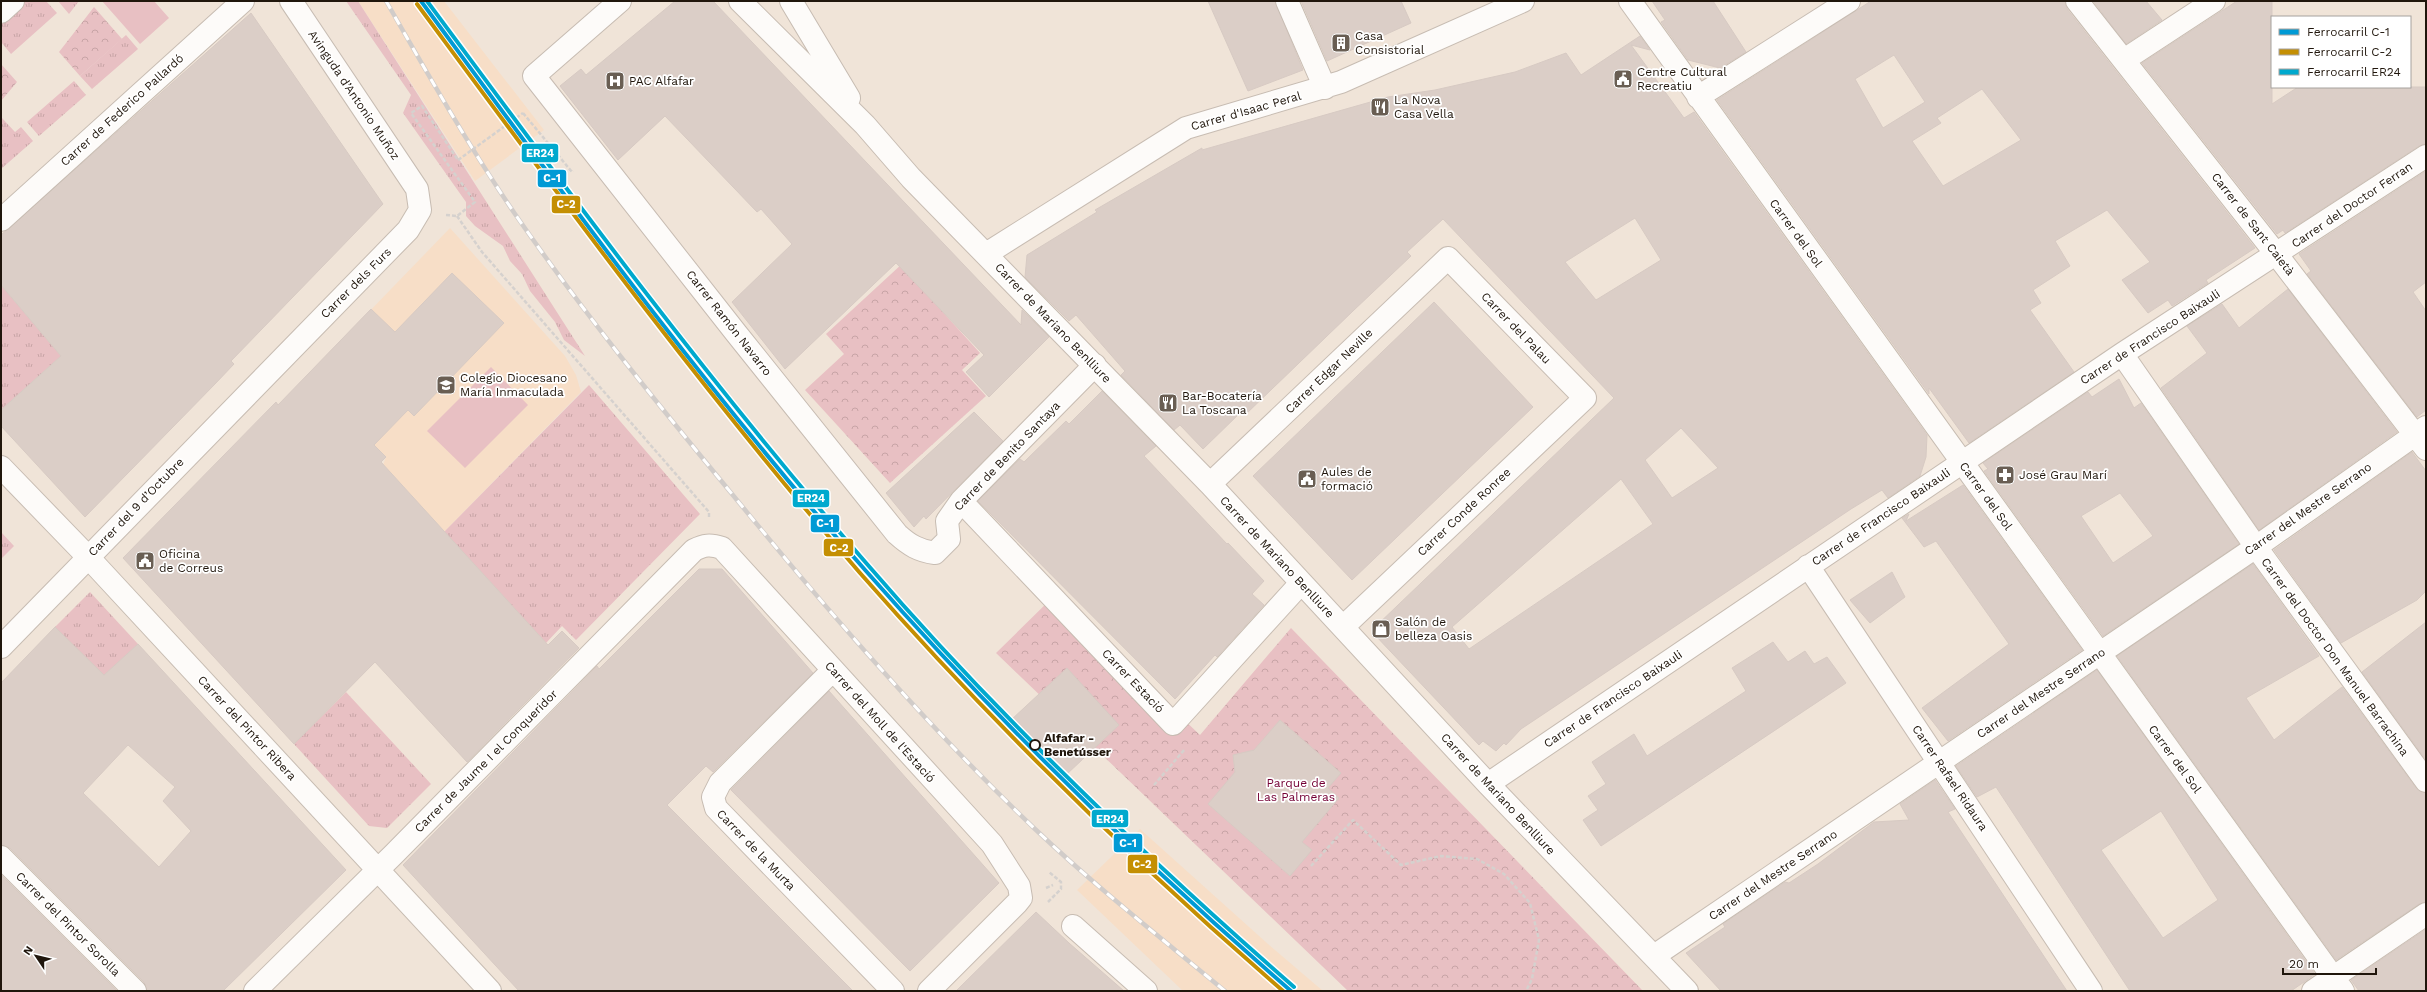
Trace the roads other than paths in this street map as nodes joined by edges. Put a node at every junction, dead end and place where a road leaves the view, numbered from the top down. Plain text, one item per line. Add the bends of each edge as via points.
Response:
1 (13, 1) edge
2 (243, 1) edge
3 (290, 1) edge
4 (620, 1) edge
5 (740, 1) edge
6 (791, 1) edge
7 (1287, 1) edge
8 (1523, 1) edge
9 (1630, 1) edge
10 (1849, 1) edge
11 (2077, 1) edge
12 (2214, 1) edge
13 (1, 12) edge
14 (2124, 60) junction
15 (1325, 88) junction
16 (1698, 97) junction
17 (865, 125) junction
18 (2426, 156) edge
19 (417, 189) joint
20 (1, 220) edge
21 (986, 254) junction
22 (2277, 255) junction
23 (1448, 258) joint
24 (2122, 354) junction
25 (1095, 365) junction
26 (272, 368) joint
27 (1585, 398) joint
28 (2422, 437) edge
29 (1962, 462) junction
30 (1, 467) edge
31 (1210, 484) junction
32 (961, 500) junction
33 (2256, 547) junction
34 (722, 548) joint
35 (936, 553) joint
36 (88, 557) junction
37 (1808, 566) junction
38 (1301, 583) junction
39 (1343, 627) junction
40 (1, 647) edge
41 (2100, 654) junction
42 (833, 670) junction
43 (1940, 761) junction
44 (2426, 781) edge
45 (1488, 784) junction
46 (1, 858) edge
47 (378, 870) junction
48 (2426, 914) edge
49 (1073, 926) dead end
50 (1654, 956) junction
51 (2338, 984) edge
52 (135, 991) edge
53 (255, 991) edge
54 (490, 991) edge
55 (893, 991) edge
56 (929, 991) edge
57 (1146, 991) edge
58 (1687, 991) edge
59 (2091, 991) edge
60 (2313, 991) edge

1 - 13 street
2 - 20 street, Carrer de Federico Pallardó
3 - 19 street, Avinguda d’Antonio Muñoz
4 - 35 street, Carrer Ramón Navarro via 534,76 897,534 910,546 923,552
5 - 17 street, Carrer de Mariano Benlliure
6 - 17 street, Carrer de Mariano Benlliure
7 - 15 street
8 - 15 street, Carrer d'Isaac Peral
9 - 16 street, Carrer del Sol
10 - 16 street
11 - 14 street, Carrer de Sant Caietà
12 - 14 street
14 - 22 street, Carrer de Sant Caietà
15 - 21 street, Carrer d'Isaac Peral via 1186,128
16 - 29 street, Carrer del Sol
17 - 21 street, Carrer de Mariano Benlliure via 911,178
18 - 22 street, Carrer del Doctor Ferran
19 - 26 street, Carrer dels Furs via 420,210 408,230
21 - 25 street, Carrer de Mariano Benlliure
22 - 24 street, Carrer de Francisco Baixauli
22 - 28 street, Carrer de Sant Caietà
23 - 27 street, Carrer del Palau
23 - 31 street, Carrer Edgar Neville
24 - 29 street, Carrer de Francisco Baixauli
24 - 33 street, Carrer del Doctor Don Manuel Barrachina
25 - 31 street, Carrer de Mariano Benlliure
25 - 32 street, Carrer de Benito Santaya
26 - 36 street, Carrer del 9 d’Octubre
27 - 39 street, Carrer Conde Ronree
28 - 33 street, Carrer del Mestre Serrano
29 - 37 street, Carrer de Francisco Baixauli
29 - 41 street, Carrer del Sol
30 - 36 street, Carrer del Pintor Ribera
31 - 38 street, Carrer de Mariano Benlliure
32 - 35 street, Carrer de Benito Santaya via 947,521 949,539
32 - 38 street, Carrer Estació via 1174,724
33 - 41 street, Carrer del Mestre Serrano
33 - 44 street, Carrer del Doctor Don Manuel Barrachina
34 - 42 street, Carrer del Moll de l'Estació
34 - 47 street, Carrer de Jaume I el Conqueridor via 703,545 694,550
36 - 40 street, Carrer del 9 d’Octubre
36 - 47 street, Carrer del Pintor Ribera
37 - 43 street, Carrer Rafael Ridaura
37 - 45 street, Carrer de Francisco Baixauli
38 - 39 street, Carrer de Mariano Benlliure
39 - 45 street, Carrer de Mariano Benlliure
41 - 43 street, Carrer del Mestre Serrano
41 - 51 street, Carrer del Sol
42 - 55 street, Carrer de la Murta via 720,783 713,797 716,808
42 - 56 street, Carrer del Moll de l'Estació via 992,844 1020,886 1021,898 1017,903
43 - 50 street, Carrer del Mestre Serrano
43 - 59 street, Carrer Rafael Ridaura
45 - 50 street, Carrer de Mariano Benlliure
46 - 52 street, Carrer del Pintor Sorolla
47 - 53 street, Carrer de Jaume I el Conqueridor
47 - 54 street, Carrer del Pintor Ribera
48 - 51 street
49 - 57 street
50 - 58 street, Carrer de Mariano Benlliure
51 - 60 street

